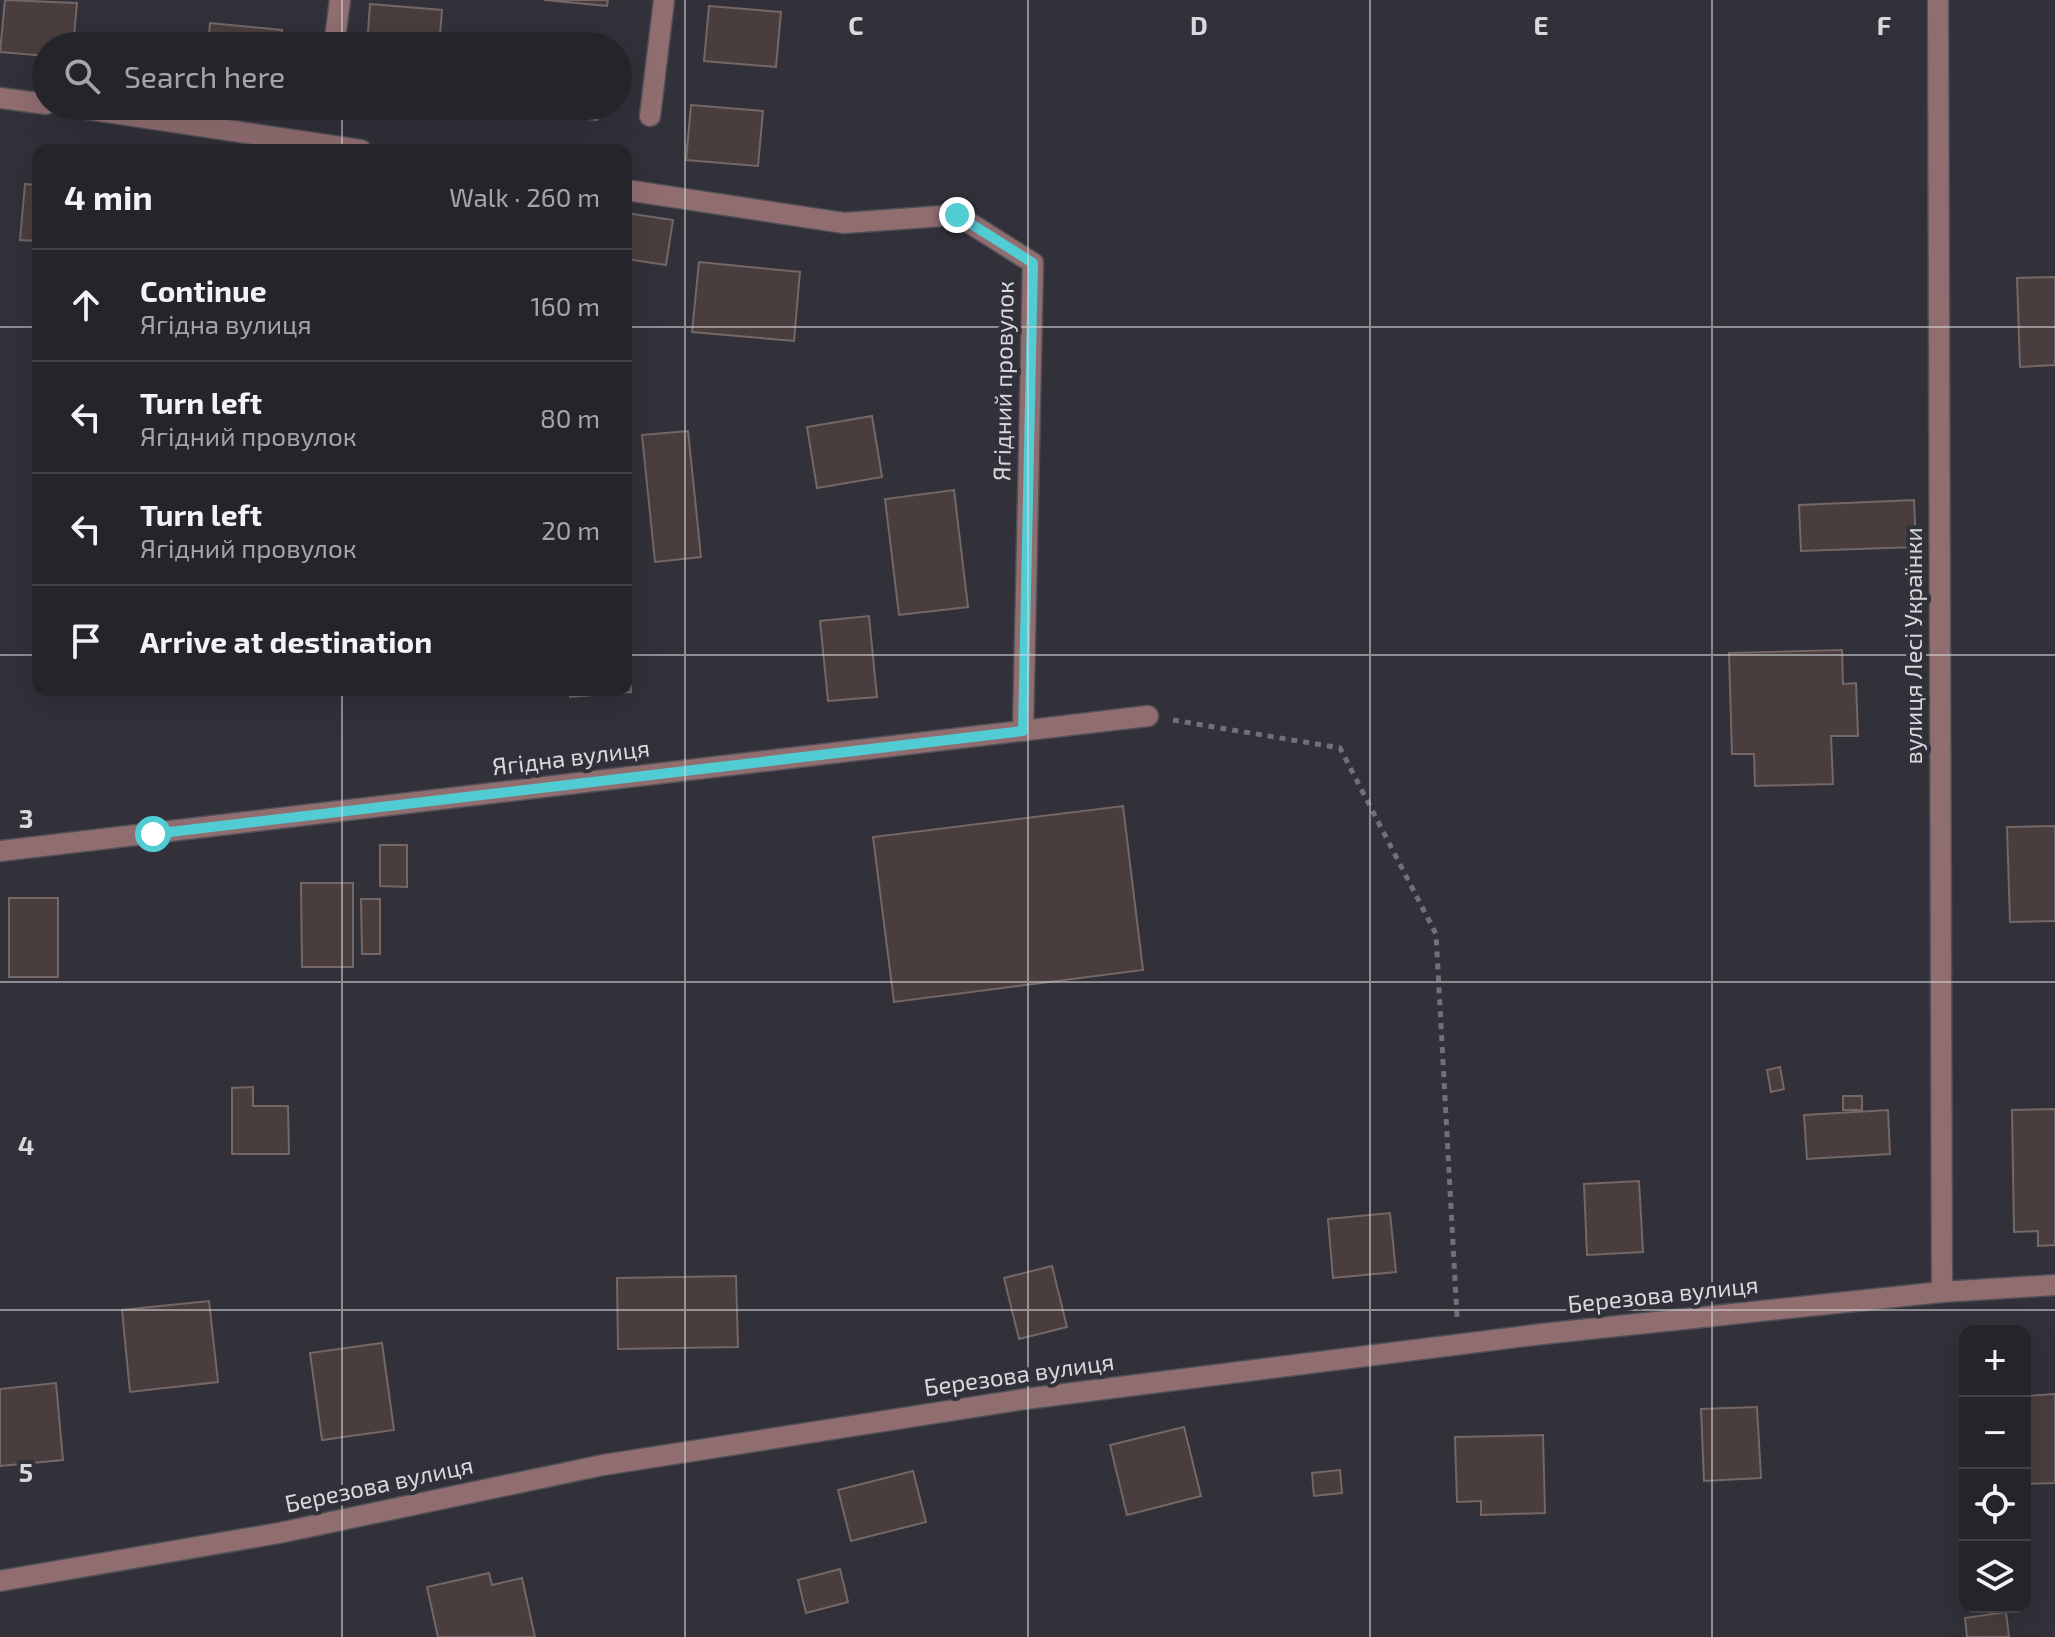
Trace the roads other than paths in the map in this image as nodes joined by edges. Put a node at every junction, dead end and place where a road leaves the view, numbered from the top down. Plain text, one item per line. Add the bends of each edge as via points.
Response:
1 (340, 0) edge
2 (664, 0) edge
3 (1938, 0) edge
4 (336, 32) edge
5 (0, 98) edge
6 (32, 102) edge
7 (650, 116) dead end
8 (160, 120) edge
9 (321, 144) edge
10 (632, 191) edge
11 (1148, 716) road end
12 (1023, 731) junction
13 (0, 851) edge
14 (2055, 1285) edge
15 (1942, 1292) junction
16 (0, 1581) edge

1 - 4 street
2 - 7 street
3 - 15 street, вулиця Лесі Українки
5 - 6 street
8 - 9 street
10 - 12 street, Ягідний провулок via 844,223 957,215 1033,263
11 - 12 street, Ягідна вулиця
12 - 13 street, Ягідна вулиця
14 - 15 street, Березова вулиця
15 - 16 street, Березова вулиця via 1459,1344 1025,1399 603,1465 279,1533

